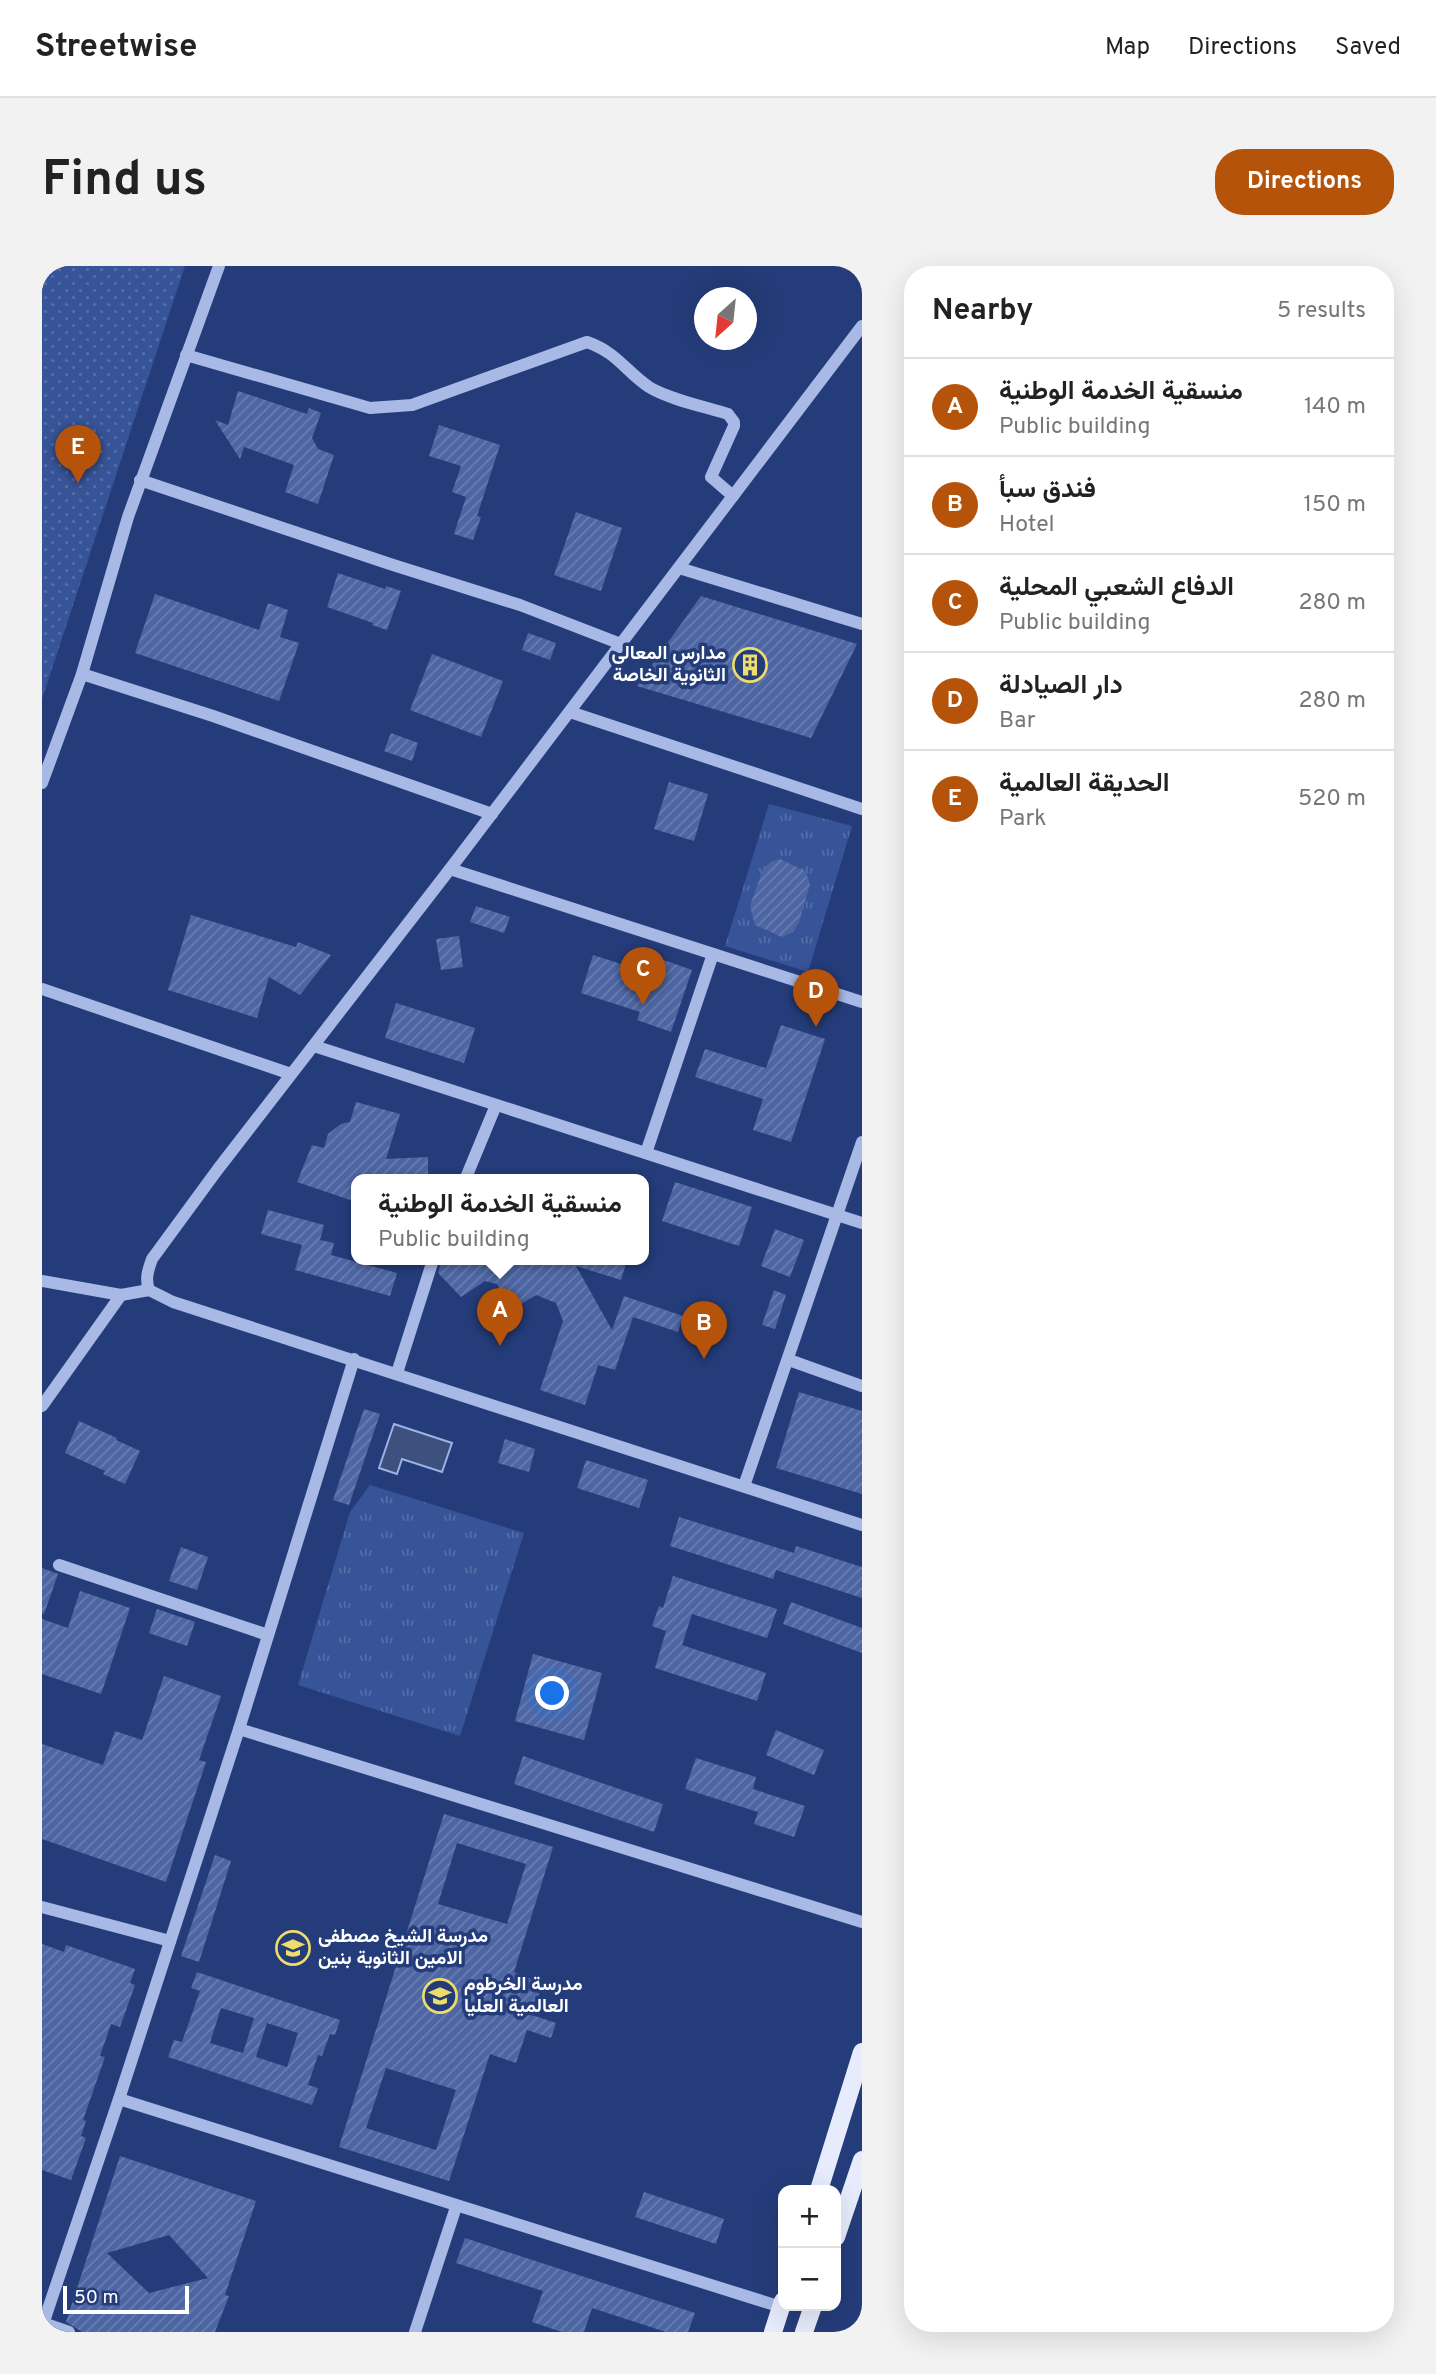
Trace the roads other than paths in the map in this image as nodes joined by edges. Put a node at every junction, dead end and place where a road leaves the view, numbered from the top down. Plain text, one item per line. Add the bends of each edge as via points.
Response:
1 (219, 266) edge
2 (862, 326) edge
3 (186, 355) junction
4 (140, 480) junction
5 (733, 496) junction
6 (679, 568) junction
7 (862, 624) edge
8 (621, 643) junction
9 (82, 674) junction
10 (570, 712) junction
11 (42, 783) edge
12 (862, 808) edge
13 (492, 814) junction
14 (450, 869) junction
15 (713, 954) junction
16 (42, 989) edge
17 (862, 1002) edge
18 (314, 1045) junction
19 (291, 1074) junction
20 (496, 1105) junction
21 (862, 1142) edge
22 (646, 1153) junction
23 (468, 1174) edge
24 (838, 1215) junction
25 (862, 1223) edge
26 (431, 1265) edge
27 (42, 1281) edge
28 (149, 1290) junction
29 (121, 1295) junction
30 (354, 1359) junction
31 (789, 1360) junction
32 (397, 1373) junction
33 (862, 1385) edge
34 (42, 1406) edge
35 (744, 1486) junction
36 (862, 1525) edge
37 (59, 1565) dead end
38 (268, 1635) junction
39 (239, 1729) junction
40 (42, 1907) edge
41 (862, 1922) edge
42 (170, 1941) junction
43 (862, 2052) edge
44 (119, 2099) junction
45 (862, 2160) edge
46 (821, 2185) edge
47 (855, 2203) edge
48 (457, 2207) junction
49 (841, 2228) edge
50 (778, 2303) edge
51 (780, 2311) edge
52 (812, 2311) edge
53 (43, 2325) edge
54 (808, 2331) edge
55 (69, 2332) edge
56 (415, 2332) edge
57 (773, 2332) edge

1 - 3 street
2 - 5 street
3 - 4 street
3 - 5 street via 387,409 412,405 587,342 615,356 649,387 732,418 734,426 710,477
4 - 8 street via 520,605
4 - 9 street
5 - 6 street
6 - 7 street
6 - 8 street
8 - 10 street
9 - 11 street
9 - 13 street
10 - 12 street
10 - 13 street
13 - 14 street
14 - 15 street
14 - 18 street
15 - 17 street
15 - 22 street
16 - 19 street
18 - 19 street
18 - 20 street
19 - 28 street via 152,1259 146,1283
20 - 22 street
20 - 23 street
21 - 24 street
22 - 24 street
24 - 25 street
24 - 31 street
26 - 32 street
27 - 29 street
28 - 29 street
28 - 30 street via 173,1302
29 - 34 street
30 - 32 street
30 - 38 street
31 - 33 street
31 - 35 street
32 - 35 street
35 - 36 street
37 - 38 street
38 - 39 street
39 - 41 street
39 - 42 street
40 - 42 street
42 - 44 street
43 - 46 main road
44 - 48 street
44 - 53 street
45 - 47 main road
47 - 49 main road
48 - 50 street
48 - 56 street
51 - 57 main road
52 - 54 main road
53 - 55 street

